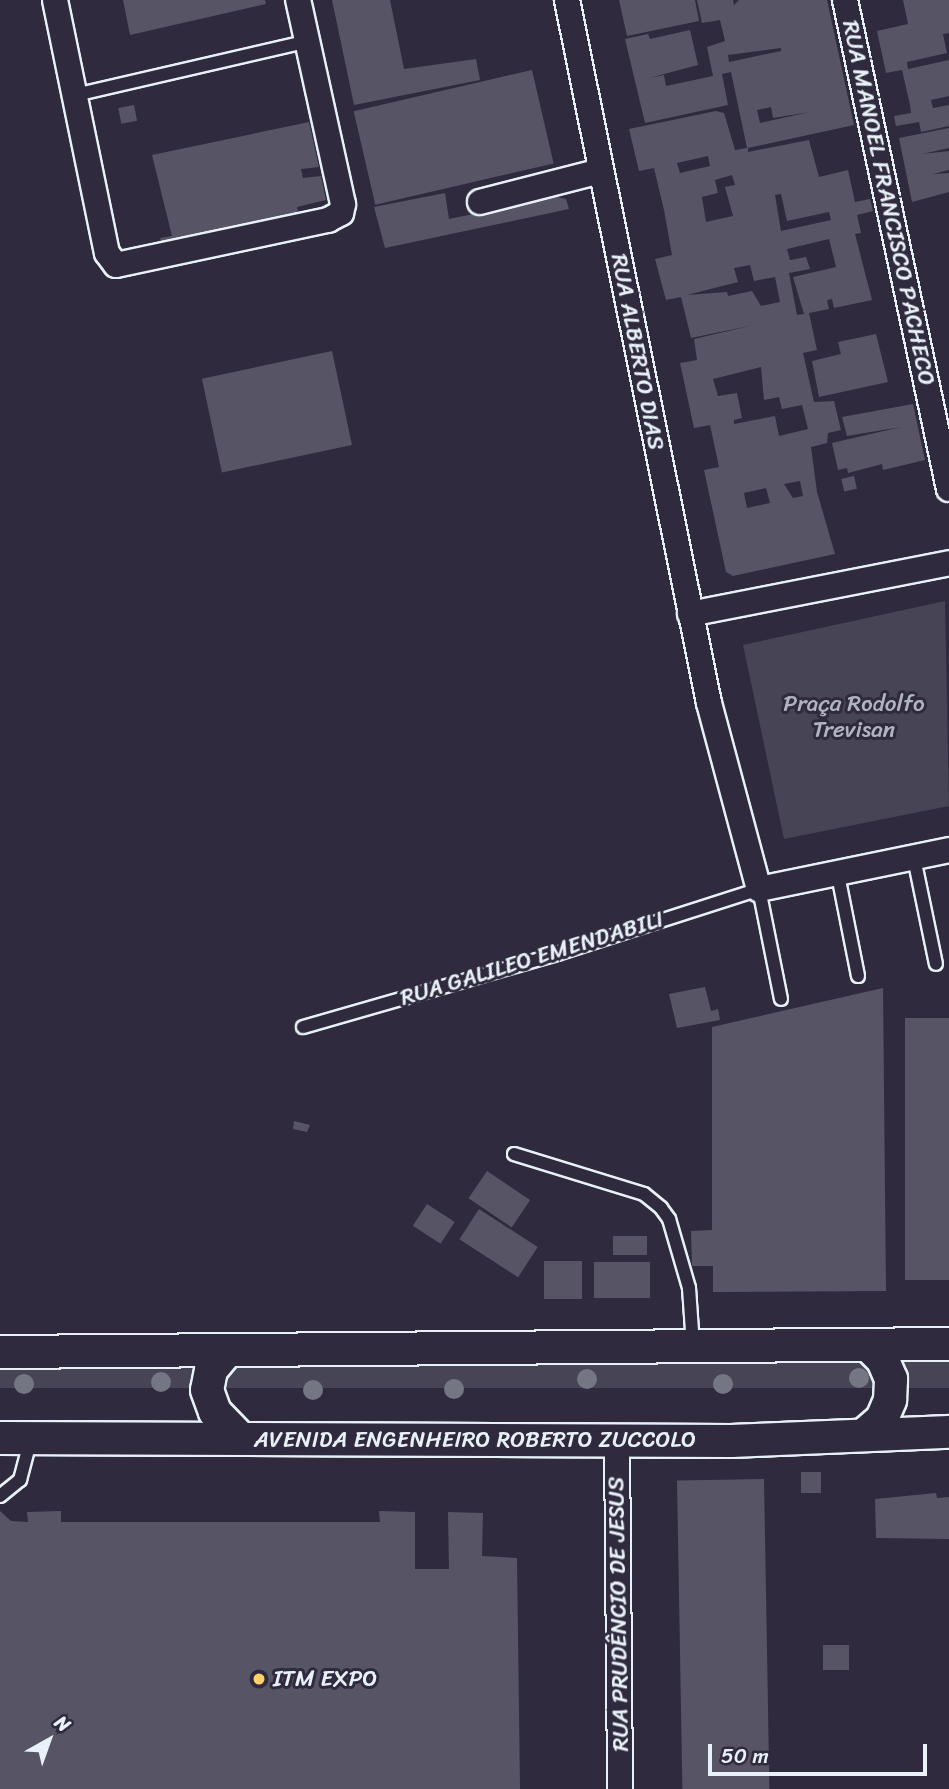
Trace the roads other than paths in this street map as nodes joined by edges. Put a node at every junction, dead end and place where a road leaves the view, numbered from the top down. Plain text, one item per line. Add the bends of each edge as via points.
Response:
1 (55, 0) edge
2 (299, 0) edge
3 (567, 0) edge
4 (845, 0) edge
5 (307, 41) junction
6 (75, 95) junction
7 (601, 171) junction
8 (480, 202) dead end
9 (949, 489) edge
10 (949, 563) edge
11 (690, 614) junction
12 (949, 850) edge
13 (914, 858) junction
14 (838, 875) junction
15 (759, 889) junction
16 (936, 964) dead end
17 (858, 976) dead end
18 (781, 999) dead end
19 (303, 1027) dead end
20 (514, 1154) dead end
21 (949, 1344) edge
22 (868, 1345) junction
23 (693, 1349) junction
24 (0, 1352) edge
25 (226, 1352) junction
26 (949, 1432) edge
27 (866, 1433) junction
28 (15, 1438) edge
29 (241, 1439) junction
30 (617, 1440) junction
31 (0, 1496) edge
32 (620, 1789) edge

1 - 6 street
2 - 5 street
3 - 7 street, RUA ALBERTO DIAS
4 - 9 street, RUA MANOEL FRANCISCO PACHECO
5 - 6 lane
5 - 6 street via 342,210 328,220 116,265 107,253
7 - 8 street
7 - 11 street, RUA ALBERTO DIAS
10 - 11 street
11 - 15 street, RUA ALBERTO DIAS
12 - 13 street, RUA GALILEO EMENDABILI
13 - 14 street, RUA GALILEO EMENDABILI
13 - 16 lane
14 - 15 street, RUA GALILEO EMENDABILI
14 - 17 lane
15 - 18 lane
15 - 19 lane, RUA GALILEO EMENDABILI
20 - 23 lane via 644,1194 662,1208 689,1288
21 - 22 street
22 - 23 street
22 - 27 street via 887,1370 890,1401 882,1419
23 - 25 street
24 - 25 street
25 - 29 street via 211,1370 207,1390 215,1412
26 - 27 street, AVENIDA ENGENHEIRO ROBERTO ZUCCOLO
27 - 30 street, AVENIDA ENGENHEIRO ROBERTO ZUCCOLO via 731,1441
28 - 29 street, AVENIDA ENGENHEIRO ROBERTO ZUCCOLO
28 - 31 lane via 20,1480
29 - 30 street, AVENIDA ENGENHEIRO ROBERTO ZUCCOLO
30 - 32 street, RUA PRUDÊNCIO DE JESUS

